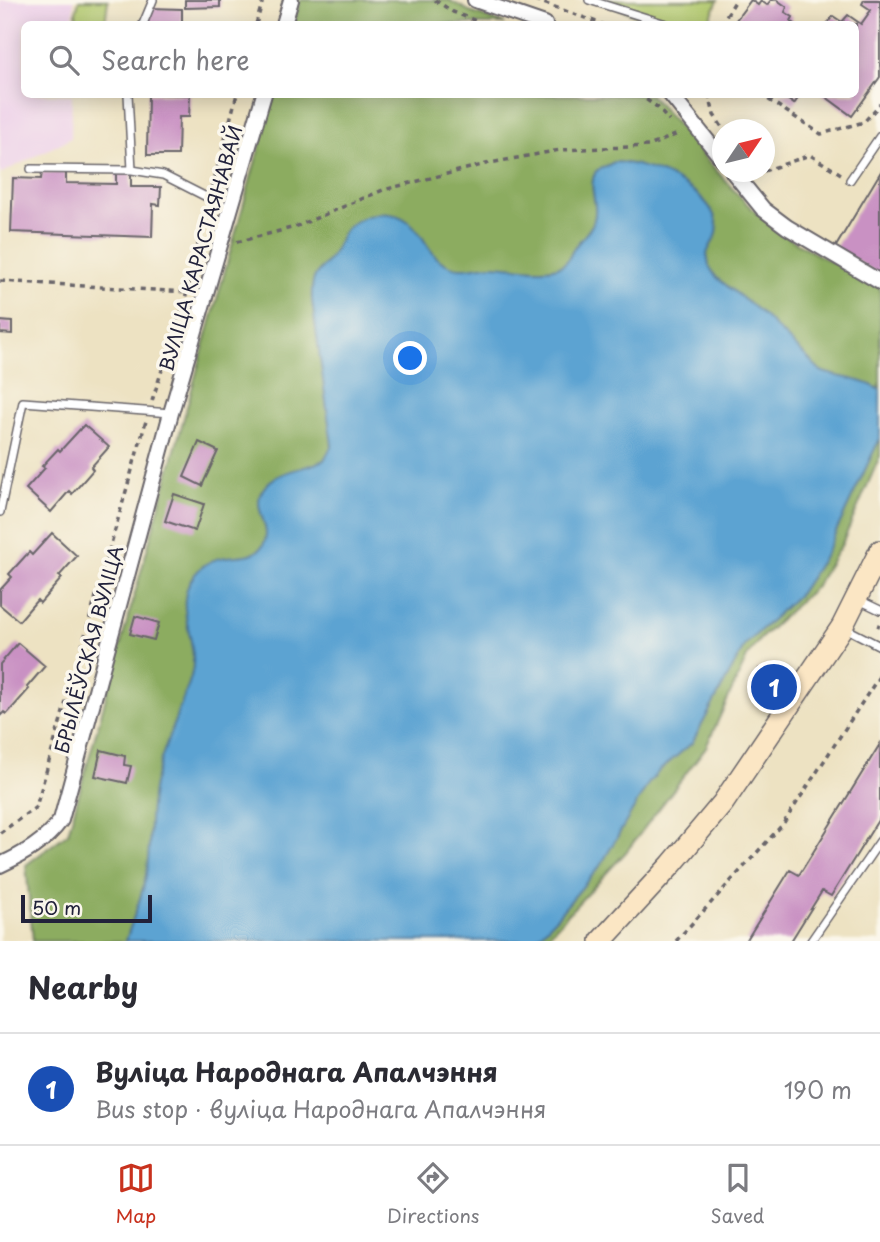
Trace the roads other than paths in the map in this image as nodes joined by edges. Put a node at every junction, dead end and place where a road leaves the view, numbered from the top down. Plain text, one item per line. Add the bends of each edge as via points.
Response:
1 (153, 0) edge
2 (290, 0) edge
3 (475, 0) edge
4 (589, 0) edge
5 (144, 21) edge
6 (285, 21) edge
7 (536, 21) edge
8 (656, 21) edge
9 (128, 98) edge
10 (263, 98) edge
11 (673, 98) edge
12 (880, 136) edge
13 (712, 146) edge
14 (31, 169) dead end
15 (132, 170) junction
16 (850, 180) road end
17 (741, 182) edge
18 (232, 210) junction
19 (880, 282) edge
20 (171, 413) junction
21 (0, 512) edge
22 (880, 551) edge
23 (855, 598) junction
24 (880, 610) edge
25 (842, 626) junction
26 (880, 646) edge
27 (880, 841) edge
28 (0, 865) edge
29 (601, 941) edge
30 (811, 941) edge

1 - 5 lane
2 - 6 street
3 - 7 street
4 - 8 lane
9 - 15 lane
10 - 18 street, ВУЛІЦА КАРАСТАЯНАВАЙ
11 - 13 street
12 - 16 lane
14 - 15 lane
15 - 18 lane via 163,175
17 - 19 street via 779,221
18 - 20 street, ВУЛІЦА КАРАСТАЯНАВАЙ
20 - 21 lane via 23,402
20 - 28 street, БРЫЛЁЎСКАЯ ВУЛІЦА via 61,820 49,836
22 - 23 street
23 - 24 lane
23 - 25 street
25 - 26 lane
25 - 29 street via 723,803
27 - 30 lane

